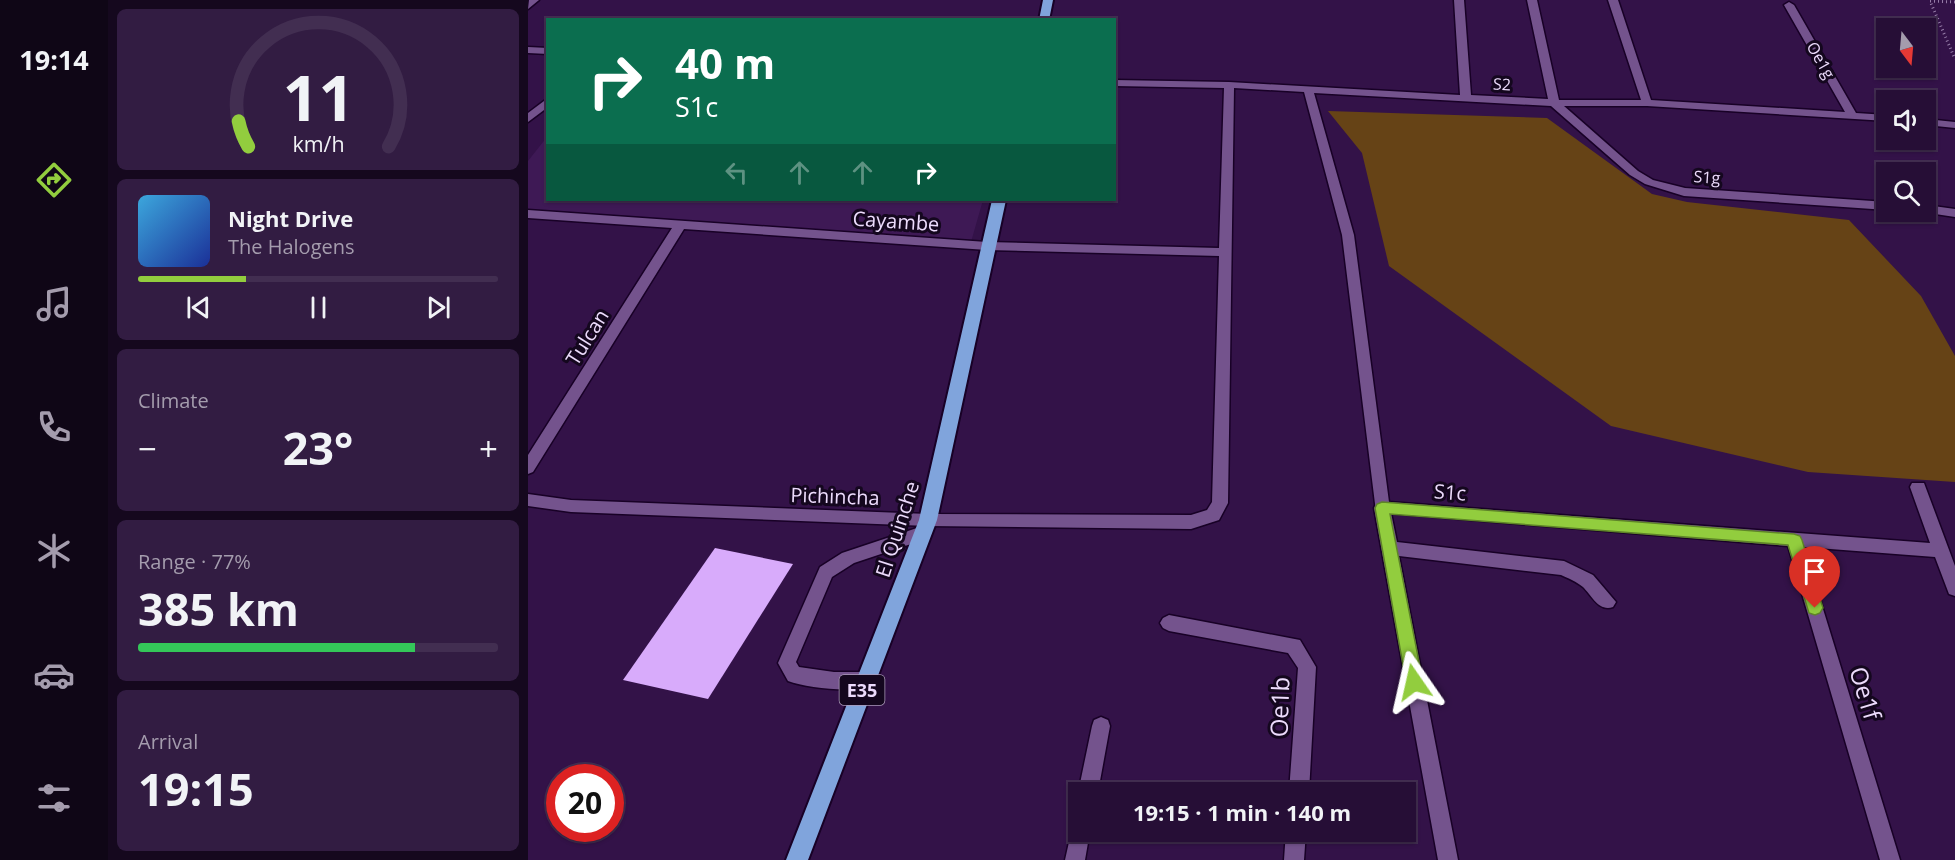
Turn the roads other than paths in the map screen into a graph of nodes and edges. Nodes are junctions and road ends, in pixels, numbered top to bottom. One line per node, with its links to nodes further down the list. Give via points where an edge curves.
1 (534, 0): 7 (street)
2 (1048, 0): 8 (highway)
3 (1459, 0): 14 (street)
4 (1532, 0): 16 (street)
5 (1613, 0): 17 (street)
6 (1790, 5): 18 (street, Oe1g)
7 (528, 6)
8 (1044, 18)
9 (528, 50): 10 (street)
10 (546, 51)
11 (1116, 83): 12 (street, S2)
12 (1229, 85): 13 (street, S2); 30 (street)
13 (1308, 89): 14 (street, S2); 34 (street, via 1348,235)
14 (1466, 98): 16 (street, S2)
15 (546, 103): 20 (street)
16 (1554, 103): 17 (street, S2); 24 (street, S1g, via 1649,182 1684,192)
17 (1647, 103): 18 (street, S2)
18 (1852, 114): 19 (street, S2)
19 (1876, 117)
20 (528, 119)
21 (1936, 123): 22 (street)
22 (1955, 125)
23 (999, 201): 29 (highway, El Quinche / E35)
24 (1876, 205)
25 (1936, 210): 26 (street)
26 (1955, 213)
27 (528, 214): 28 (street, Cayambe)
28 (679, 226): 29 (street, Cayambe); 31 (street, Tulcan)
29 (987, 246): 30 (street, Cayambe); 35 (highway, El Quinche / E35)
30 (1225, 252): 35 (street, Pichincha, via 1220,503 1213,515 1191,522)
31 (528, 468)
32 (1918, 487): 38 (street)
33 (528, 500): 35 (street, Pichincha, via 571,506)
34 (1382, 508): 36 (street, S1c); 37 (street)
35 (925, 527): 42 (highway, El Quinche / E35); 42 (street, via 848,558 826,572 788,663 794,675)
36 (1794, 540): 38 (street, S1c); 52 (street, Oe1f)
37 (1389, 548): 40 (street, via 1564,568 1587,580); 51 (street)
38 (1941, 551): 39 (street)
39 (1955, 589)
40 (1607, 602)
41 (1169, 623): 45 (street, Oe1b, via 1294,646 1307,667)
42 (866, 680): 48 (highway, El Quinche / E35)
43 (1101, 726): 44 (street)
44 (1090, 782)
45 (1300, 782)
46 (1078, 842): 49 (street)
47 (1295, 842): 50 (street)
48 (796, 860)
49 (1074, 860)
50 (1294, 860)
51 (1448, 860)
52 (1890, 860)

